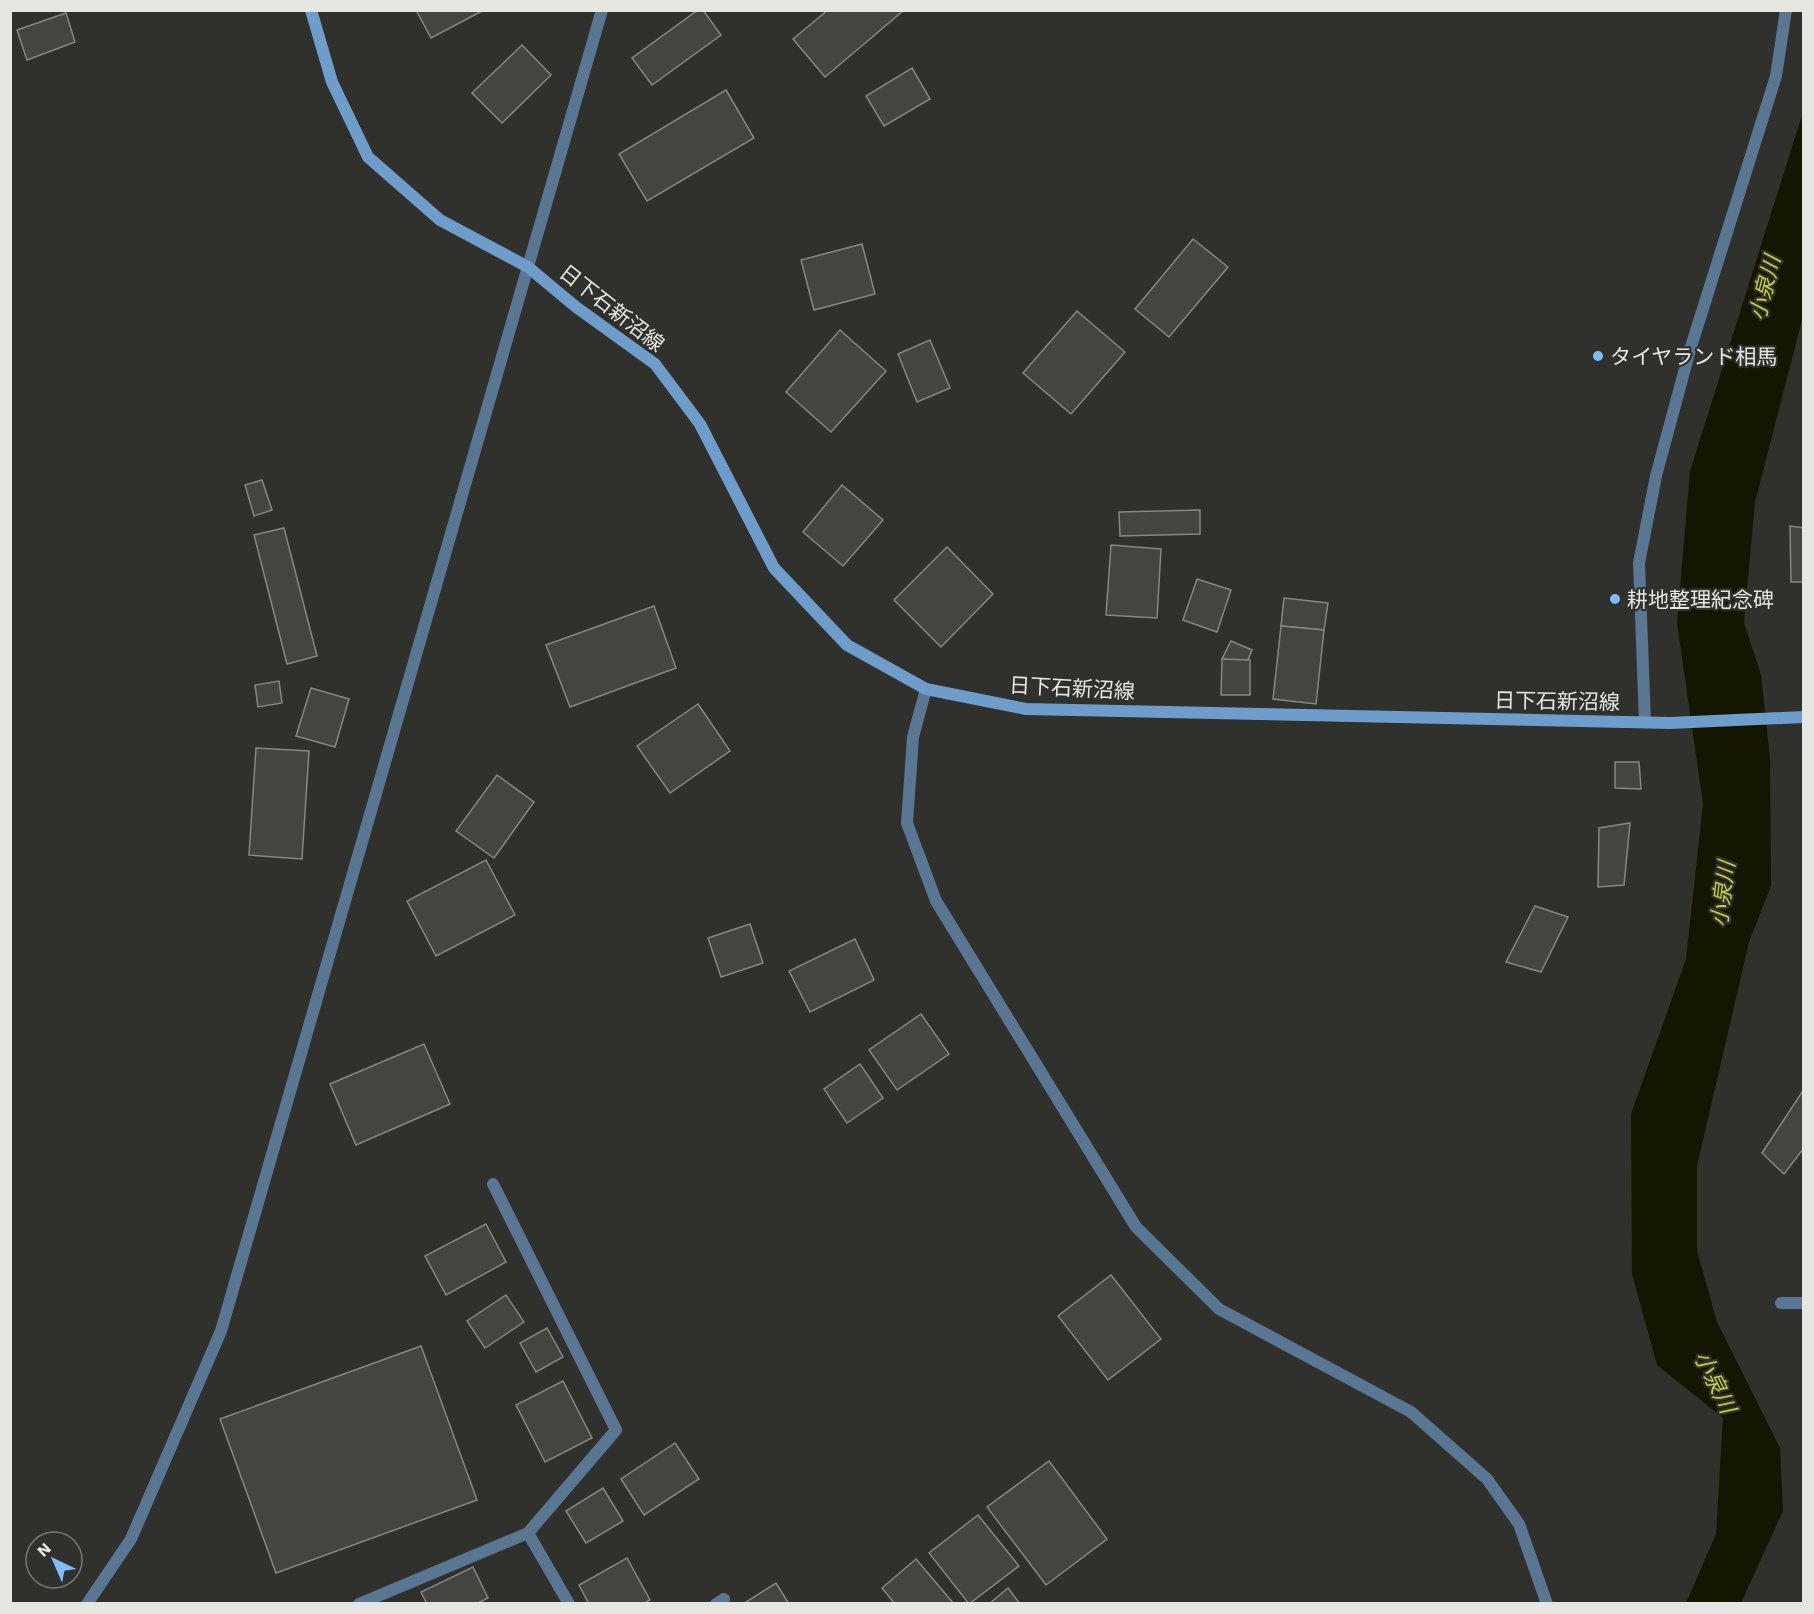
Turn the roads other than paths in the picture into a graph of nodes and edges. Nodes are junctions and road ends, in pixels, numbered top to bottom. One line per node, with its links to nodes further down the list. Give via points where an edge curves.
1 (312, 10): 4 (main road, 日下石新沼線, via 332,82 368,157 440,220)
2 (602, 10): 4 (street)
3 (1786, 10): 7 (street, via 1776,76 1690,350 1654,487 1639,564)
4 (528, 267): 5 (main road, 日下石新沼線, via 655,364 700,424 774,568 847,645); 12 (street, via 221,1331 132,1539)
5 (926, 688): 7 (main road, 日下石新沼線, via 1026,709); 15 (street, via 913,737 907,823 936,901 1136,1227 1218,1310 1411,1412 1487,1479 1519,1524)
6 (1802, 717): 7 (main road, 日下石新沼線)
7 (1645, 722)
8 (493, 1184): 11 (street, via 616,1430)
9 (1781, 1303): 10 (street)
10 (1803, 1304)
11 (528, 1533): 13 (street); 14 (street)
12 (87, 1604)
13 (359, 1604)
14 (569, 1604)
15 (1547, 1604)

